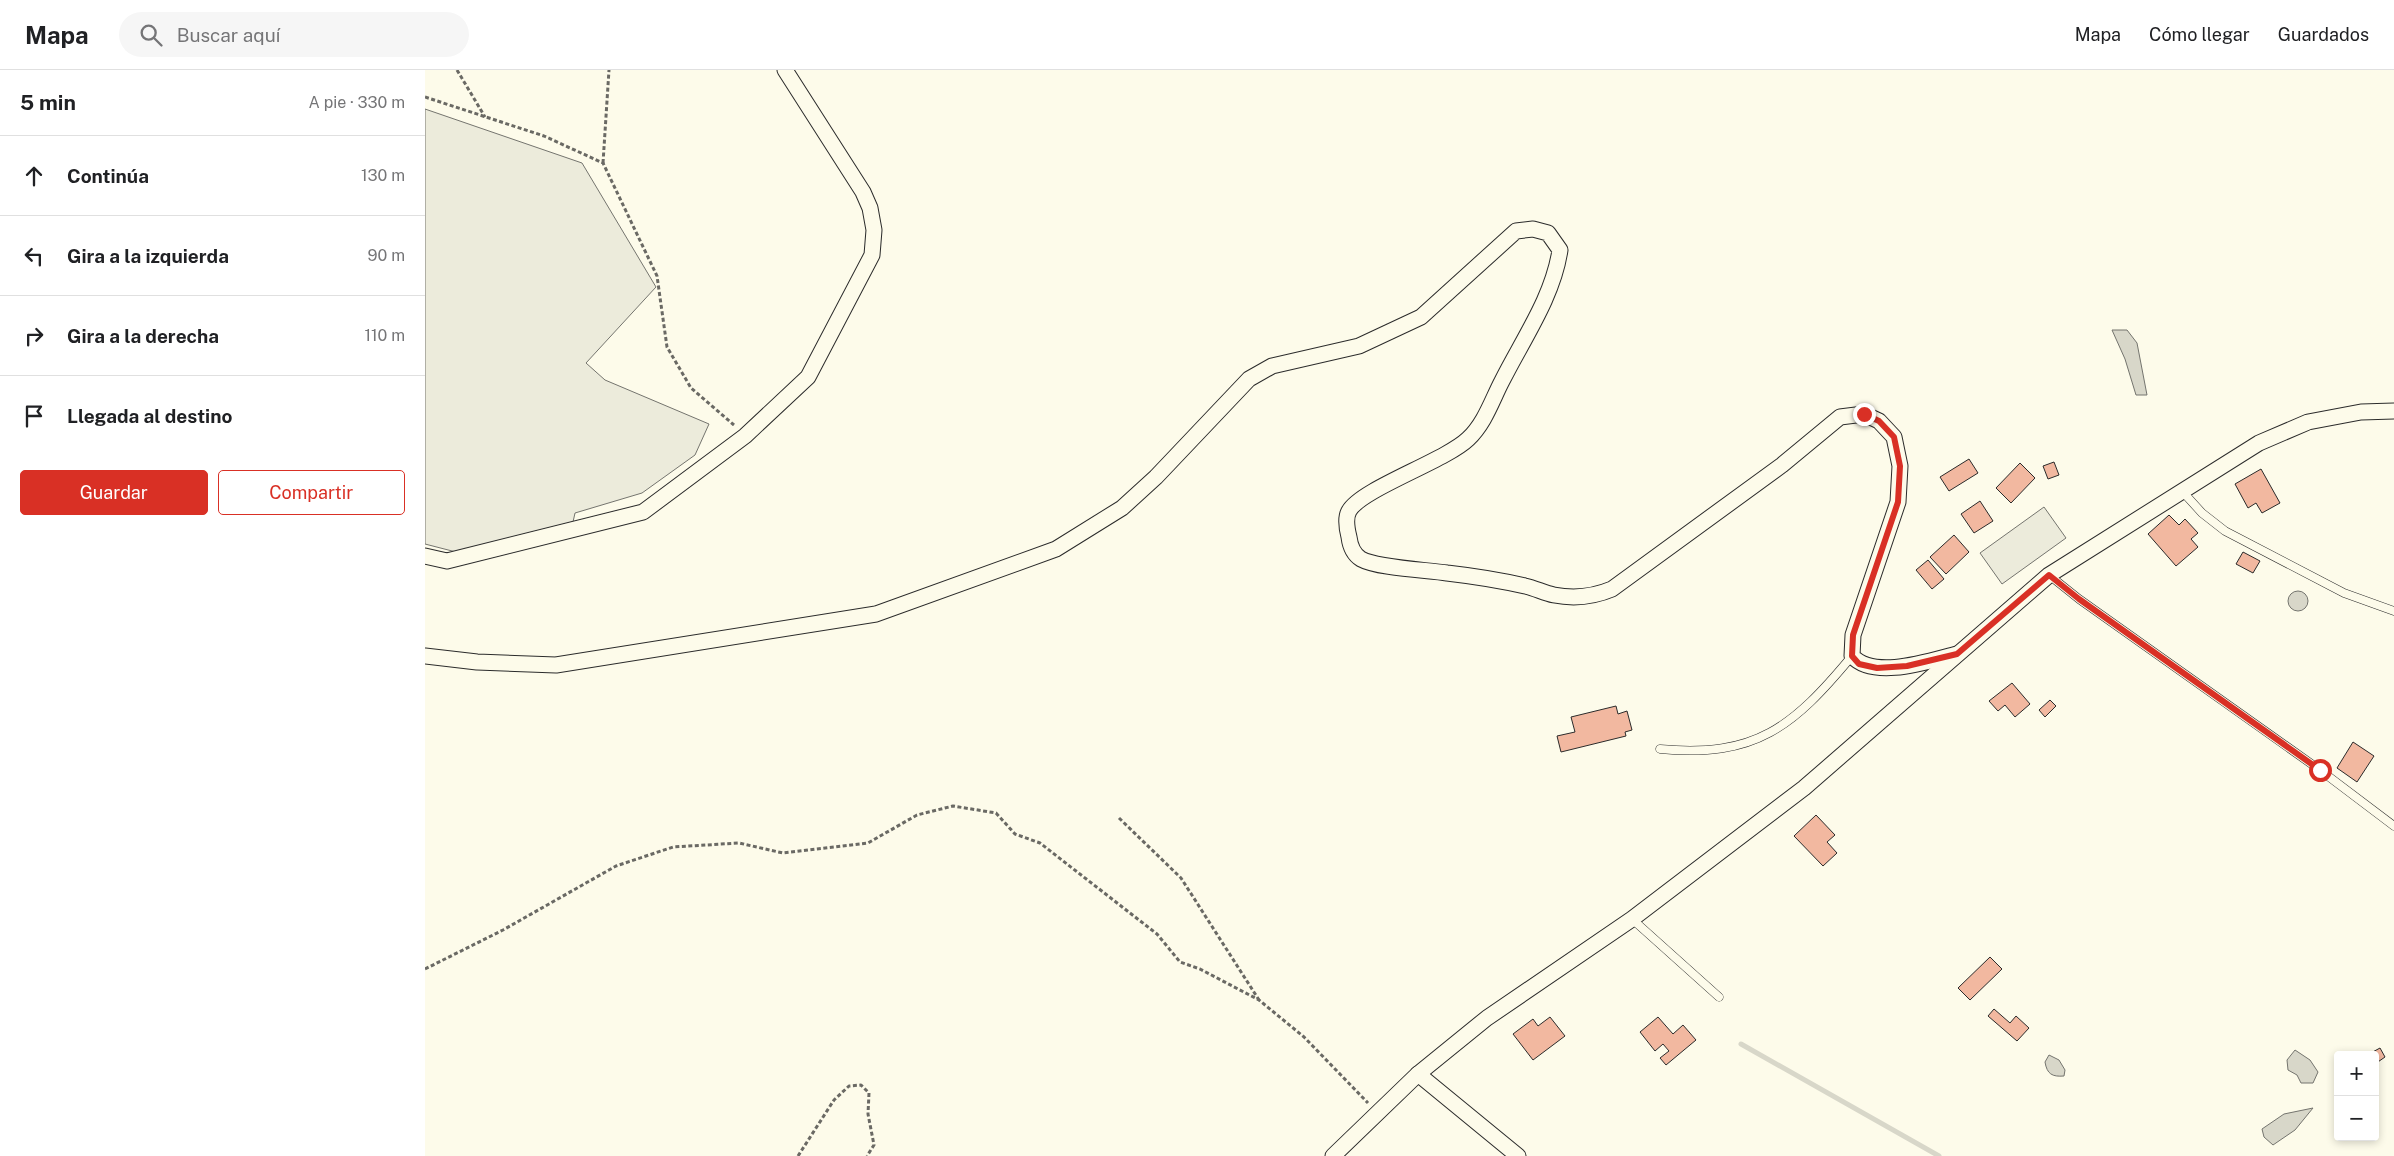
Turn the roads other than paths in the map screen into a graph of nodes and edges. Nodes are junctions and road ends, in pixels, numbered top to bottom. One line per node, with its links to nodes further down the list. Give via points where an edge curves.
1 (785, 70): 4 (street, via 863,192 874,230 872,255 808,377 745,436 643,512 447,561)
2 (2394, 411): 3 (street, via 2361,412 2308,422 2259,443)
3 (2182, 491): 5 (street); 6 (lane, via 2225,531 2344,593)
4 (425, 556)
5 (2049, 575): 7 (street); 11 (lane)
6 (2394, 611)
7 (1957, 654): 9 (street, via 1907,666 1877,668 1859,664); 12 (street, via 1804,788)
8 (425, 656): 9 (street, via 477,662 556,664 876,614 1056,549 1122,508 1259,372 1272,366 1359,346 1421,317 1516,231 1533,229 1548,233 1560,250 1557,269 1485,418 1468,440 1366,496 1349,510 1347,520 1351,547 1361,559 1377,564 1483,578 1527,586 1553,595 1594,596 1613,589 1782,465 1840,417 1864,414 1879,421 1894,437 1900,475 1898,502 1853,635)
9 (1852, 656): 10 (lane, via 1820,695 1784,725 1742,746 1692,752)
10 (1660, 749)
11 (2394, 826)
12 (1632, 919): 13 (lane); 14 (street, via 1487,1018)
13 (1719, 997)
14 (1418, 1074): 15 (street); 16 (street)
15 (1333, 1156)
16 (1518, 1156)

